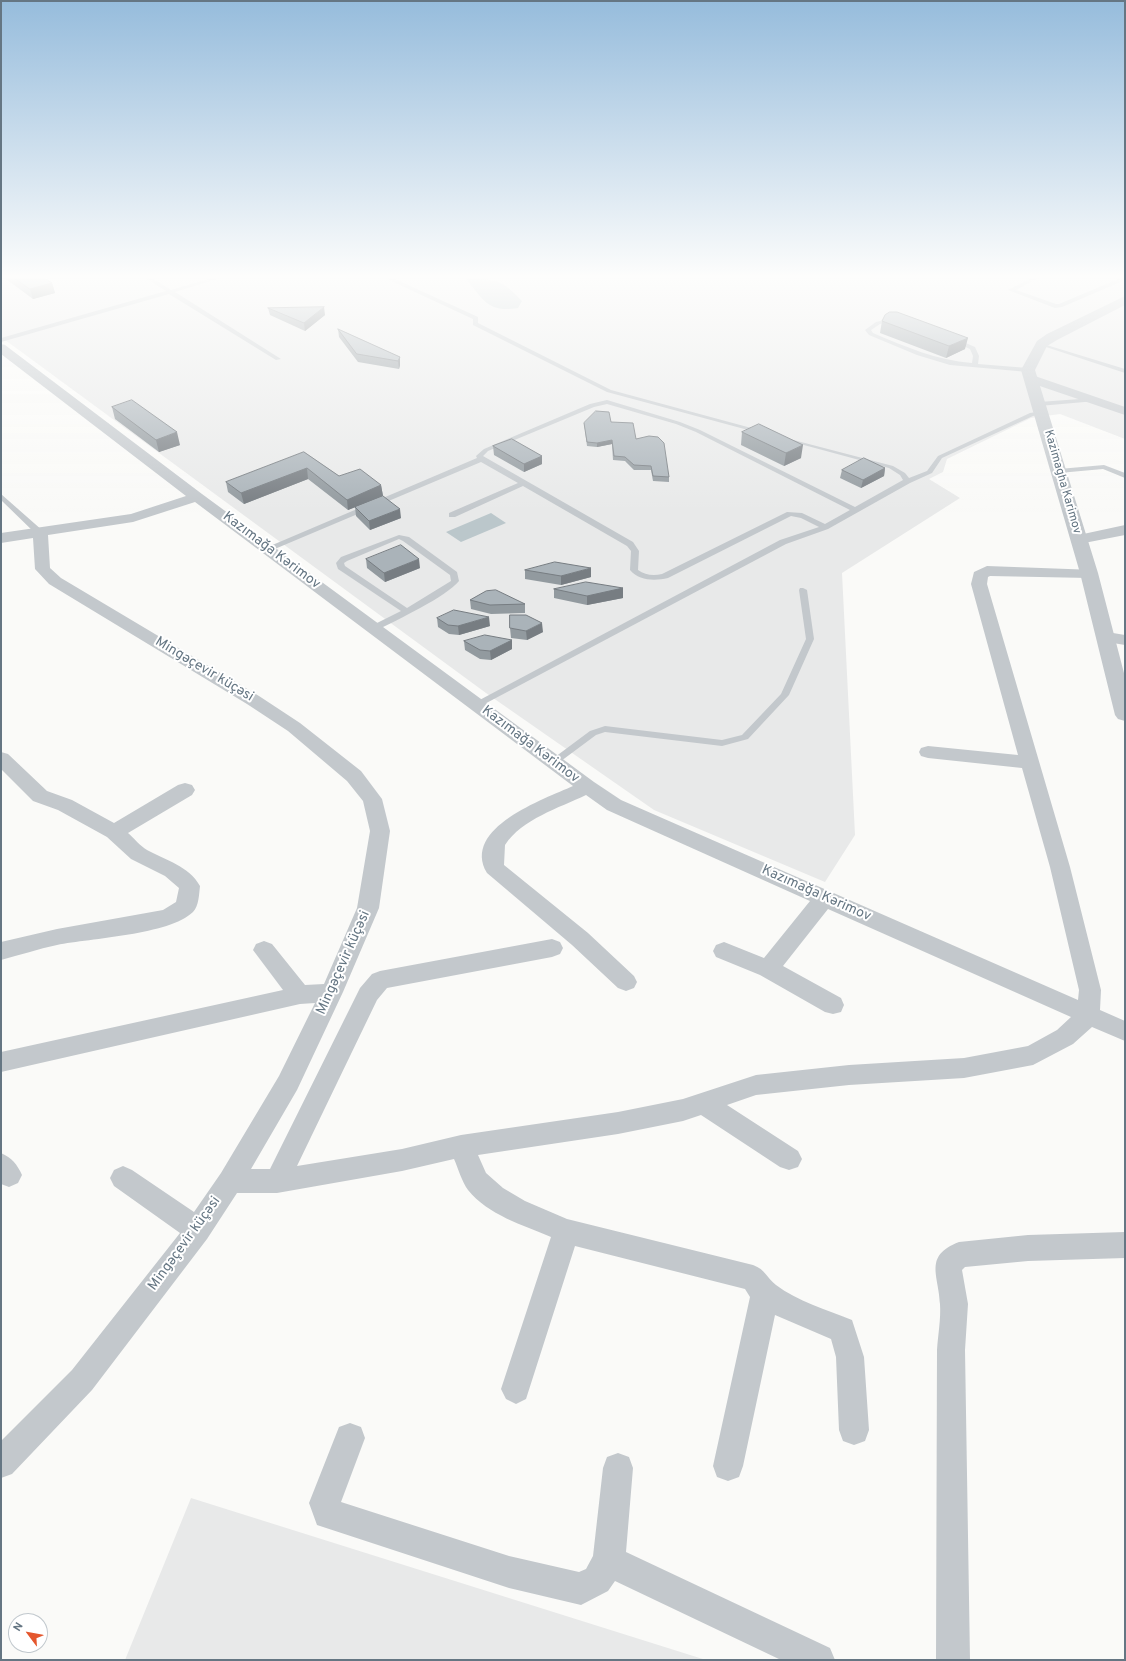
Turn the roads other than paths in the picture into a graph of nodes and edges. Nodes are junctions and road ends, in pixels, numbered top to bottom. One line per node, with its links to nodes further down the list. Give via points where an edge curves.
1 (12, 357): 21 (street, Kazımağa Kərimov)
2 (272, 357): 8 (lane)
3 (540, 357): 18 (lane, via 609,391 891,467 903,474)
4 (928, 357): 9 (lane, via 950,363)
5 (976, 357): 9 (lane)
6 (1037, 357): 11 (street)
7 (1080, 357): 10 (lane)
8 (278, 360)
9 (975, 365): 11 (lane)
10 (1125, 371)
11 (1030, 374): 12 (street); 13 (street, Kazimagha Karimov)
12 (1094, 400): 13 (lane); 14 (street)
13 (1041, 408): 16 (street, Kazimagha Karimov); 18 (lane, via 940,457 930,472)
14 (1125, 411)
15 (481, 459): 19 (lane); 22 (lane, via 479,456 486,450 592,405 607,402 698,431); 29 (lane)
16 (1059, 471): 17 (lane, via 1104,467); 28 (street, Kazimagha Karimov)
17 (1125, 476)
18 (907, 481): 22 (lane)
19 (523, 483): 23 (lane); 24 (lane, via 630,544 635,551 636,573 655,578 665,576 790,514)
20 (1, 496): 26 (lane)
21 (197, 497): 26 (street, via 133,518); 29 (street, Kazımağa Kərimov)
22 (856, 510): 24 (lane)
23 (452, 515)
24 (825, 527): 36 (lane, via 783,542)
25 (1125, 530): 28 (street)
26 (40, 533): 27 (street); 52 (street, Mingəçevir küçəsi, via 43,569 55,581 294,727 354,776 372,799 380,831 368,908)
27 (1, 538)
28 (1079, 539): 30 (street, Kazimagha Karimov)
29 (267, 549): 33 (street, Kazımağa Kərimov)
30 (1089, 573): 34 (street, Kazimagha Karimov); 41 (street, via 987,572 980,575 979,584)
31 (803, 590): 40 (lane, via 810,639 785,695 745,737 722,743 605,729 593,733)
32 (407, 612): 32 (lane, via 450,586 456,581 454,574 406,538 399,537 344,559 340,563 341,567); 33 (lane)
33 (374, 628): 36 (street, Kazımağa Kərimov)
34 (1106, 637): 35 (street); 37 (street, Kazimagha Karimov)
35 (1125, 640)
36 (477, 705): 40 (street, Kazımağa Kərimov)
37 (1125, 715)
38 (928, 752): 41 (street)
39 (1, 758): 44 (street, via 40,796 64,805)
40 (554, 762): 42 (street, Kazımağa Kərimov)
41 (1030, 762): 55 (street, via 1060,867 1090,990)
42 (587, 787): 45 (street, Kazımağa Kərimov, via 614,805 644,820); 51 (street, via 512,823 495,843 494,868 571,931)
43 (185, 790): 44 (street)
44 (114, 832): 48 (street, via 138,854 172,871 190,886 186,906 170,916 148,922 57,937)
45 (825, 897): 50 (street); 55 (street, Kazımağa Kərimov)
46 (552, 948): 63 (street, via 380,980 368,994)
47 (264, 950): 53 (street)
48 (1, 951)
49 (724, 951): 50 (street)
50 (768, 969): 54 (street)
51 (626, 982)
52 (332, 992): 53 (street); 62 (street, Mingəçevir küçəsi, via 288,1083)
53 (300, 995): 57 (street)
54 (833, 1006)
55 (1088, 1016): 56 (street, Kazımağa Kərimov); 58 (street, via 1065,1037 1033,1055 964,1068 849,1075 756,1085)
56 (1125, 1031)
57 (1, 1062)
58 (703, 1103): 59 (street, via 683,1110 618,1123); 60 (street)
59 (461, 1146): 63 (street, via 402,1160); 65 (street, via 477,1181 494,1197 516,1210)
60 (789, 1159)
61 (123, 1178): 64 (street)
62 (230, 1181): 63 (street); 64 (street, Mingəçevir küçəsi)
63 (277, 1181)
64 (198, 1230): 71 (street, Mingəçevir küçəsi, via 82,1380)
65 (566, 1231): 67 (street, via 753,1278); 68 (street)
66 (1125, 1245): 76 (street, via 1028,1248 959,1255 948,1266 954,1304 951,1350)
67 (765, 1294): 69 (street, via 792,1309 842,1330 850,1357); 72 (street)
68 (516, 1388)
69 (854, 1430)
70 (350, 1438): 74 (street, via 326,1503 328,1514 509,1572 581,1589 597,1580)
71 (1, 1463)
72 (728, 1466)
73 (618, 1468): 74 (street)
74 (608, 1562): 75 (street)
75 (818, 1660)
76 (953, 1660)

